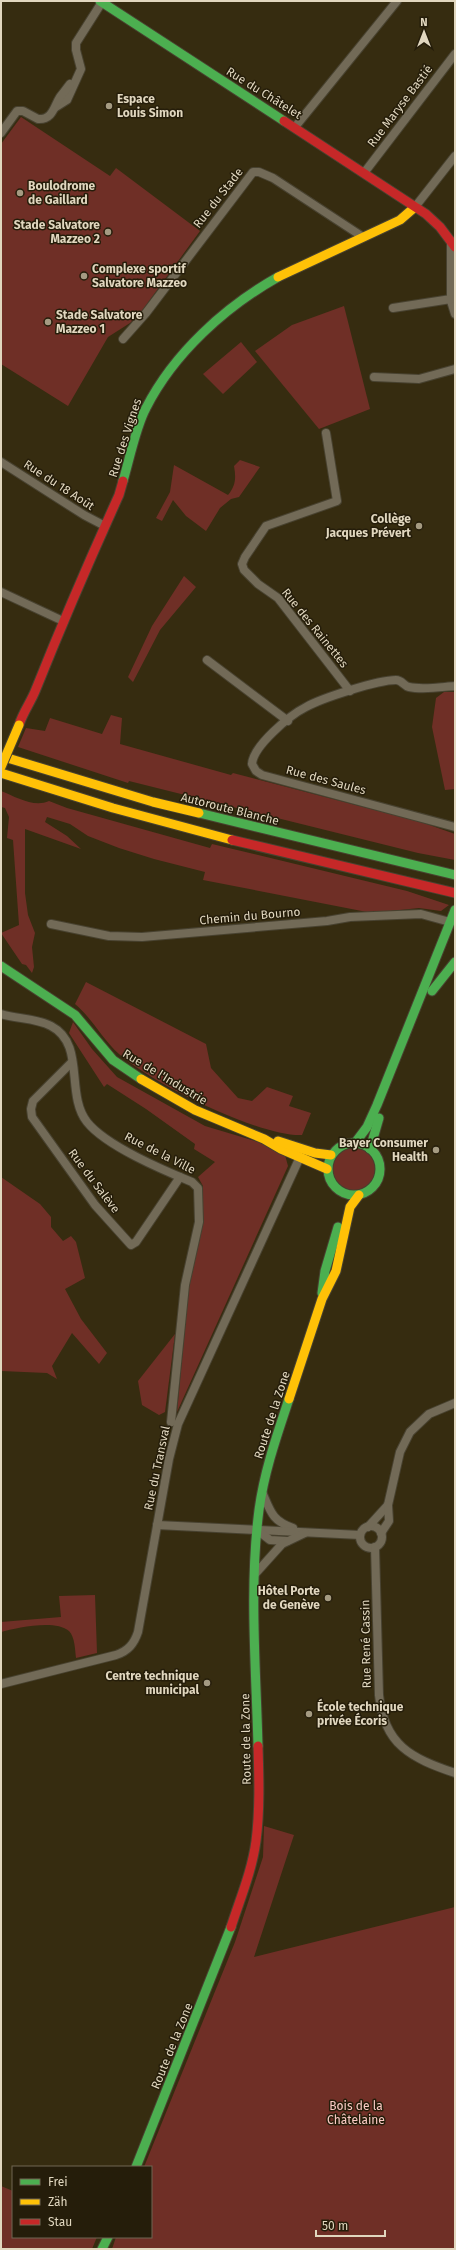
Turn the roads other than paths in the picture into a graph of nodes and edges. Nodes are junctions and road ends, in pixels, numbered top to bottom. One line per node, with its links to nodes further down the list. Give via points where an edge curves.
1 (397, 1): 4 (street)
2 (101, 2): 4 (main road, Rue du Châtelet); 5 (street, via 76,43 79,72 56,106 42,119 17,111)
3 (455, 54): 7 (street, Rue Maryse Bastié)
4 (295, 126): 7 (main road, Rue du Châtelet)
5 (1, 133)
6 (455, 156): 8 (street)
7 (364, 173): 8 (main road, Rue du Châtelet)
8 (415, 207): 9 (main road, Rue des Vignes, via 400,220); 10 (main road, Rue du Châtelet, via 433,220)
9 (363, 237): 14 (street, Rue du Stade, via 273,178 260,172 253,172); 19 (main road, Rue des Vignes, via 265,284 230,308 172,367 149,401 122,487)
10 (453, 244): 11 (street)
11 (451, 299): 12 (street); 13 (street)
12 (393, 308)
13 (455, 314)
14 (123, 340)
15 (455, 369): 16 (street, via 419,379)
16 (374, 377)
17 (326, 433): 24 (street, Rue des Rainettes, via 337,501 266,526 242,564 244,570 258,584 278,598)
18 (1, 462): 19 (street, Rue du 18 Août)
19 (105, 526): 21 (main road, Rue des Vignes)
20 (1, 592): 21 (street)
21 (63, 621): 27 (main road, Rue des Vignes, bridge, via 34,695 24,710)
22 (207, 660): 25 (street)
23 (455, 686): 24 (street, Rue des Saules, via 408,687 396,680)
24 (350, 691): 25 (street, Rue des Saules, via 308,706)
25 (288, 720): 29 (street, Rue des Saules, via 264,741 254,756 252,764 258,774)
26 (1, 756): 30 (main road, Autoroute Blanche, via 153,802)
27 (1, 767)
28 (1, 773): 31 (main road, via 172,824)
29 (455, 827)
30 (455, 876)
31 (454, 892)
32 (455, 910): 33 (main road)
33 (450, 922): 34 (street, Chemin du Bourno, via 421,914 350,917 142,937 109,936); 44 (main road, via 374,1111 365,1132)
34 (51, 924)
35 (455, 935): 39 (main road)
36 (455, 962): 39 (main road)
37 (1, 966): 40 (main road, Rue de l'Industrie)
38 (1, 974): 40 (main road, Rue de l'Industrie)
39 (432, 991): 45 (main road, via 383,1107)
40 (51, 999): 43 (main road, Rue de l'Industrie, via 75,1015 104,1051 129,1072 195,1110)
41 (1, 1014): 42 (street, Rue de la Ville, via 52,1026 66,1039)
42 (72, 1062): 49 (street, Rue de la Ville, via 77,1104 87,1122 127,1151); 49 (street, Rue du Salève, via 33,1101 32,1117 95,1206 131,1246)
43 (264, 1139): 46 (main road, Rue de l'Industrie); 47 (main road, Rue de l'Industrie)
44 (356, 1143): 45 (main road); 46 (main road, via 340,1147)
45 (370, 1149): 51 (main road, via 379,1160 380,1174 374,1187)
46 (331, 1155): 48 (main road)
47 (300, 1157): 48 (main road, Rue de l'Industrie); 57 (street, Rue du Transval, via 178,1424)
48 (328, 1169): 50 (main road, via 332,1183)
49 (180, 1177): 54 (street, Rue de la Ville, via 198,1188 199,1222 184,1286)
50 (343, 1193): 51 (main road); 52 (main road, Route de la Zone, via 325,1271)
51 (359, 1195): 52 (main road, Route de la Zone, via 350,1208 336,1271)
52 (322, 1299): 55 (main road, Route de la Zone, via 272,1451)
53 (455, 1403): 56 (street, Rue René Cassin, via 425,1417 408,1435 400,1452)
54 (171, 1422)
55 (262, 1493): 59 (main road, Route de la Zone); 60 (street, via 275,1519 282,1524)
56 (388, 1505): 58 (street, Rue René Cassin); 61 (street, Rue René Cassin, via 388,1521)
57 (156, 1525): 59 (street); 66 (street, Rue du Transval, via 138,1632 130,1647 116,1655)
58 (368, 1527): 61 (street, via 376,1528); 62 (street, Rue René Cassin)
59 (256, 1529): 60 (street); 63 (street, via 270,1540); 65 (main road, Route de la Zone)
60 (308, 1532): 62 (street); 63 (street)
61 (381, 1533): 64 (street, Rue René Cassin, via 381,1541)
62 (360, 1535): 64 (street, via 364,1546)
63 (287, 1541): 65 (street, via 274,1551)
64 (375, 1547): 67 (street, Rue René Cassin, via 379,1695 383,1717 390,1734 405,1750 420,1760)
65 (254, 1575): 68 (main road, Route de la Zone, via 259,1786 253,1854 229,1935)
66 (1, 1684)
67 (455, 1773)
68 (136, 2166)
69 (108, 2238): 70 (main road)
70 (102, 2249)

